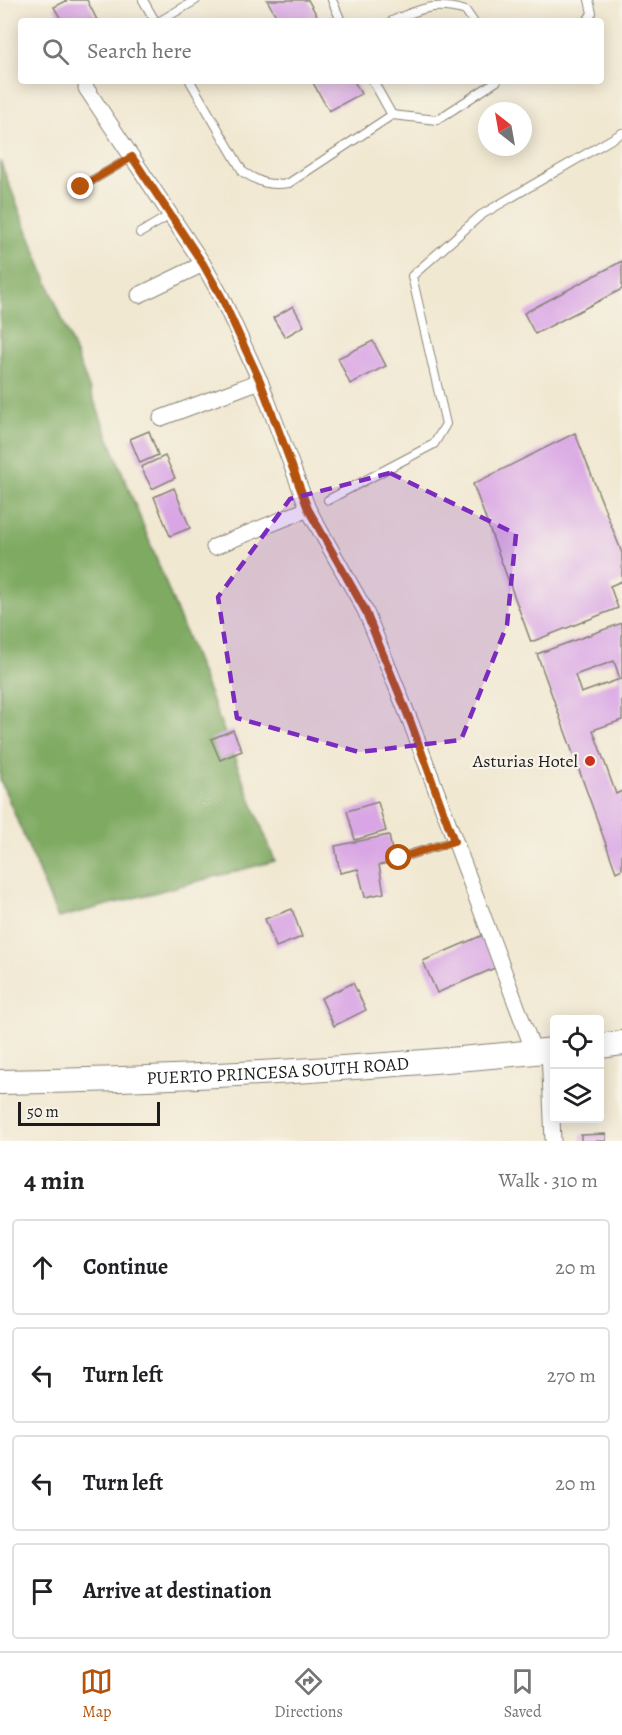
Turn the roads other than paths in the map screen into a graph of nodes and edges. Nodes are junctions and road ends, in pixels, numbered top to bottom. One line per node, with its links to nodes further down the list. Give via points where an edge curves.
1 (143, 0): 5 (lane)
2 (196, 0): 6 (lane)
3 (332, 0): 7 (lane)
4 (589, 0): 10 (lane, via 592,13)
5 (153, 18)
6 (165, 18)
7 (340, 18)
8 (399, 18): 9 (lane, via 439,6 466,11)
9 (471, 18)
10 (589, 18)
11 (192, 84): 15 (lane, via 243,172 271,185 289,183)
12 (374, 84): 15 (lane)
13 (492, 84): 15 (lane, via 437,120)
14 (86, 88): 17 (street)
15 (392, 116)
16 (622, 134): 25 (lane, via 481,215 412,276 446,424 434,444)
17 (132, 157): 18 (lane); 19 (street)
18 (81, 187)
19 (170, 215): 20 (lane); 21 (street)
20 (140, 233)
21 (203, 264): 22 (street); 23 (street)
22 (139, 295)
23 (260, 381): 24 (street); 26 (street)
24 (161, 418)
25 (328, 500)
26 (308, 509): 27 (street); 28 (street, via 365,610)
27 (214, 547)
28 (454, 841): 29 (lane); 32 (street)
29 (399, 858)
30 (622, 1043): 31 (main road)
31 (604, 1045)
32 (546, 1051): 33 (main road, PUERTO PRINCESA SOUTH ROAD, via 261,1075); 34 (street)
33 (0, 1082)
34 (553, 1141)

